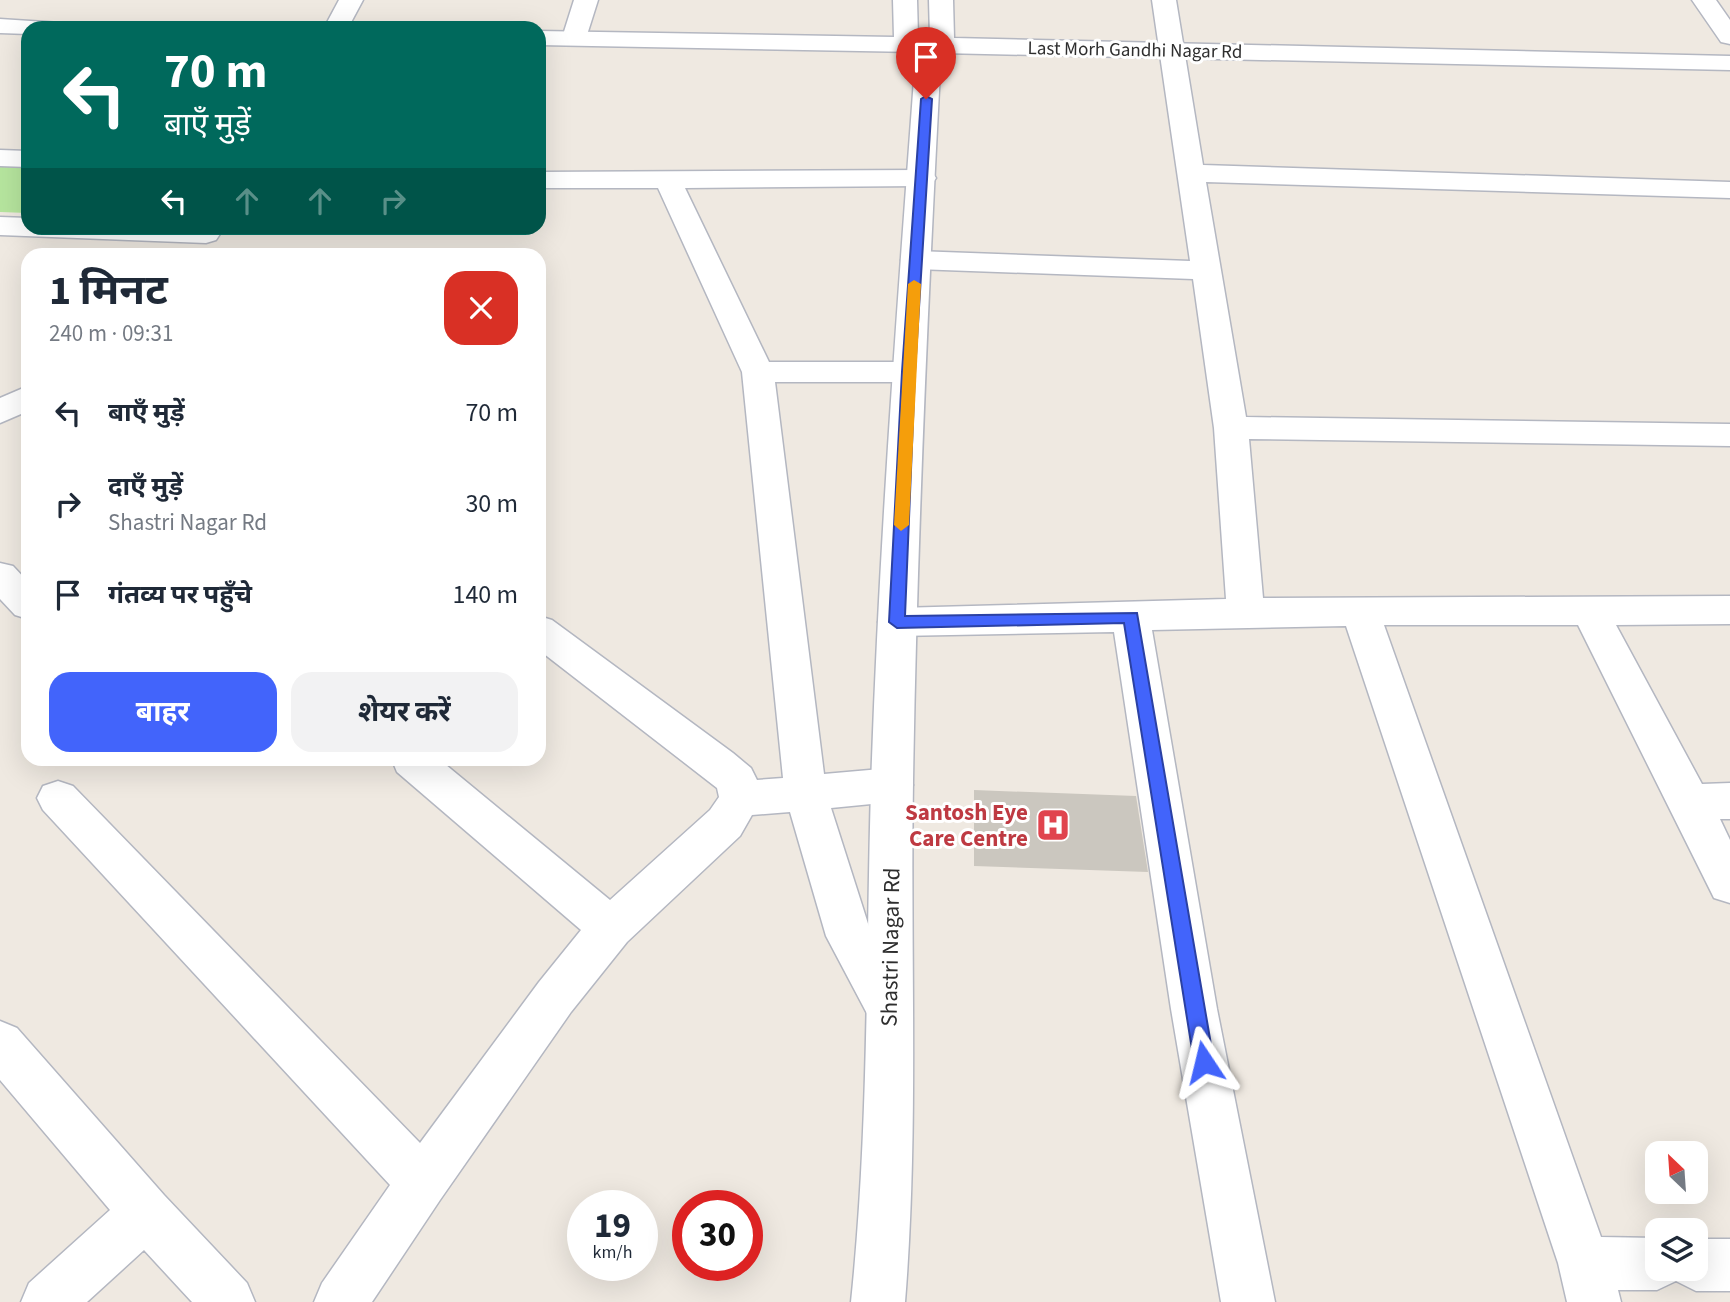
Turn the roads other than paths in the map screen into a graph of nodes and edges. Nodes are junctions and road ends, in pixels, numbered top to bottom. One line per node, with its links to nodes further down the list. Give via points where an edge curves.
1 (351, 0): 7 (street)
2 (586, 0): 12 (street)
3 (905, 0): 13 (street)
4 (941, 0): 13 (street)
5 (1164, 0): 14 (street)
6 (1704, 0): 10 (street)
7 (340, 21)
8 (0, 26): 9 (street)
9 (21, 27)
10 (1730, 37)
11 (546, 38): 12 (street, Last Morh Gandhi Nagar Rd)
12 (574, 38): 13 (street, Last Morh Gandhi Nagar Rd)
13 (926, 46): 14 (street, Last Morh Gandhi Nagar Rd); 19 (street, Shastri Nagar Rd)
14 (1171, 48): 15 (street, Last Morh Gandhi Nagar Rd); 18 (street)
15 (1730, 63)
16 (0, 158): 17 (street)
17 (21, 159)
18 (1190, 173): 22 (street); 28 (street)
19 (922, 178): 21 (street); 27 (street, Shastri Nagar Rd)
20 (546, 180): 21 (street)
21 (668, 180): 29 (street)
22 (1730, 190)
23 (0, 226): 24 (street)
24 (21, 227)
25 (141, 235): 26 (street)
26 (204, 239)
27 (916, 260): 28 (street); 30 (street, Shastri Nagar Rd)
28 (1206, 271): 33 (street)
29 (758, 372): 30 (street); 46 (street)
30 (908, 372): 42 (street, Shastri Nagar Rd)
31 (21, 401): 32 (street)
32 (0, 412)
33 (1231, 428): 34 (street); 39 (street)
34 (1730, 435)
35 (0, 576): 36 (street)
36 (21, 598)
37 (1730, 610): 38 (street)
38 (1590, 611): 40 (street); 49 (street)
39 (1246, 612): 40 (street); 41 (street)
40 (1361, 614): 59 (street)
41 (1131, 617): 42 (street); 64 (street, via 1194,1009)
42 (897, 622): 45 (street, Shastri Nagar Rd)
43 (546, 635): 48 (street, via 727,772 736,780)
44 (419, 766): 51 (street)
45 (892, 785): 46 (street); 52 (street, Shastri Nagar Rd)
46 (806, 794): 48 (street); 52 (street, via 849,936)
47 (58, 798): 54 (street)
48 (740, 799): 51 (street, via 725,823)
49 (1710, 801): 50 (street)
50 (1730, 884)
51 (611, 928): 54 (street, via 555,997)
52 (889, 1008): 63 (street, Shastri Nagar Rd, via 887,1205)
53 (0, 1044): 55 (street)
54 (422, 1182): 62 (street)
55 (146, 1213): 60 (street); 61 (street)
56 (1708, 1265): 57 (street)
57 (1730, 1265)
58 (1645, 1267): 59 (street)
59 (1589, 1282)
60 (48, 1302)
61 (228, 1302)
62 (341, 1302)
63 (878, 1302)
64 (1248, 1302)

